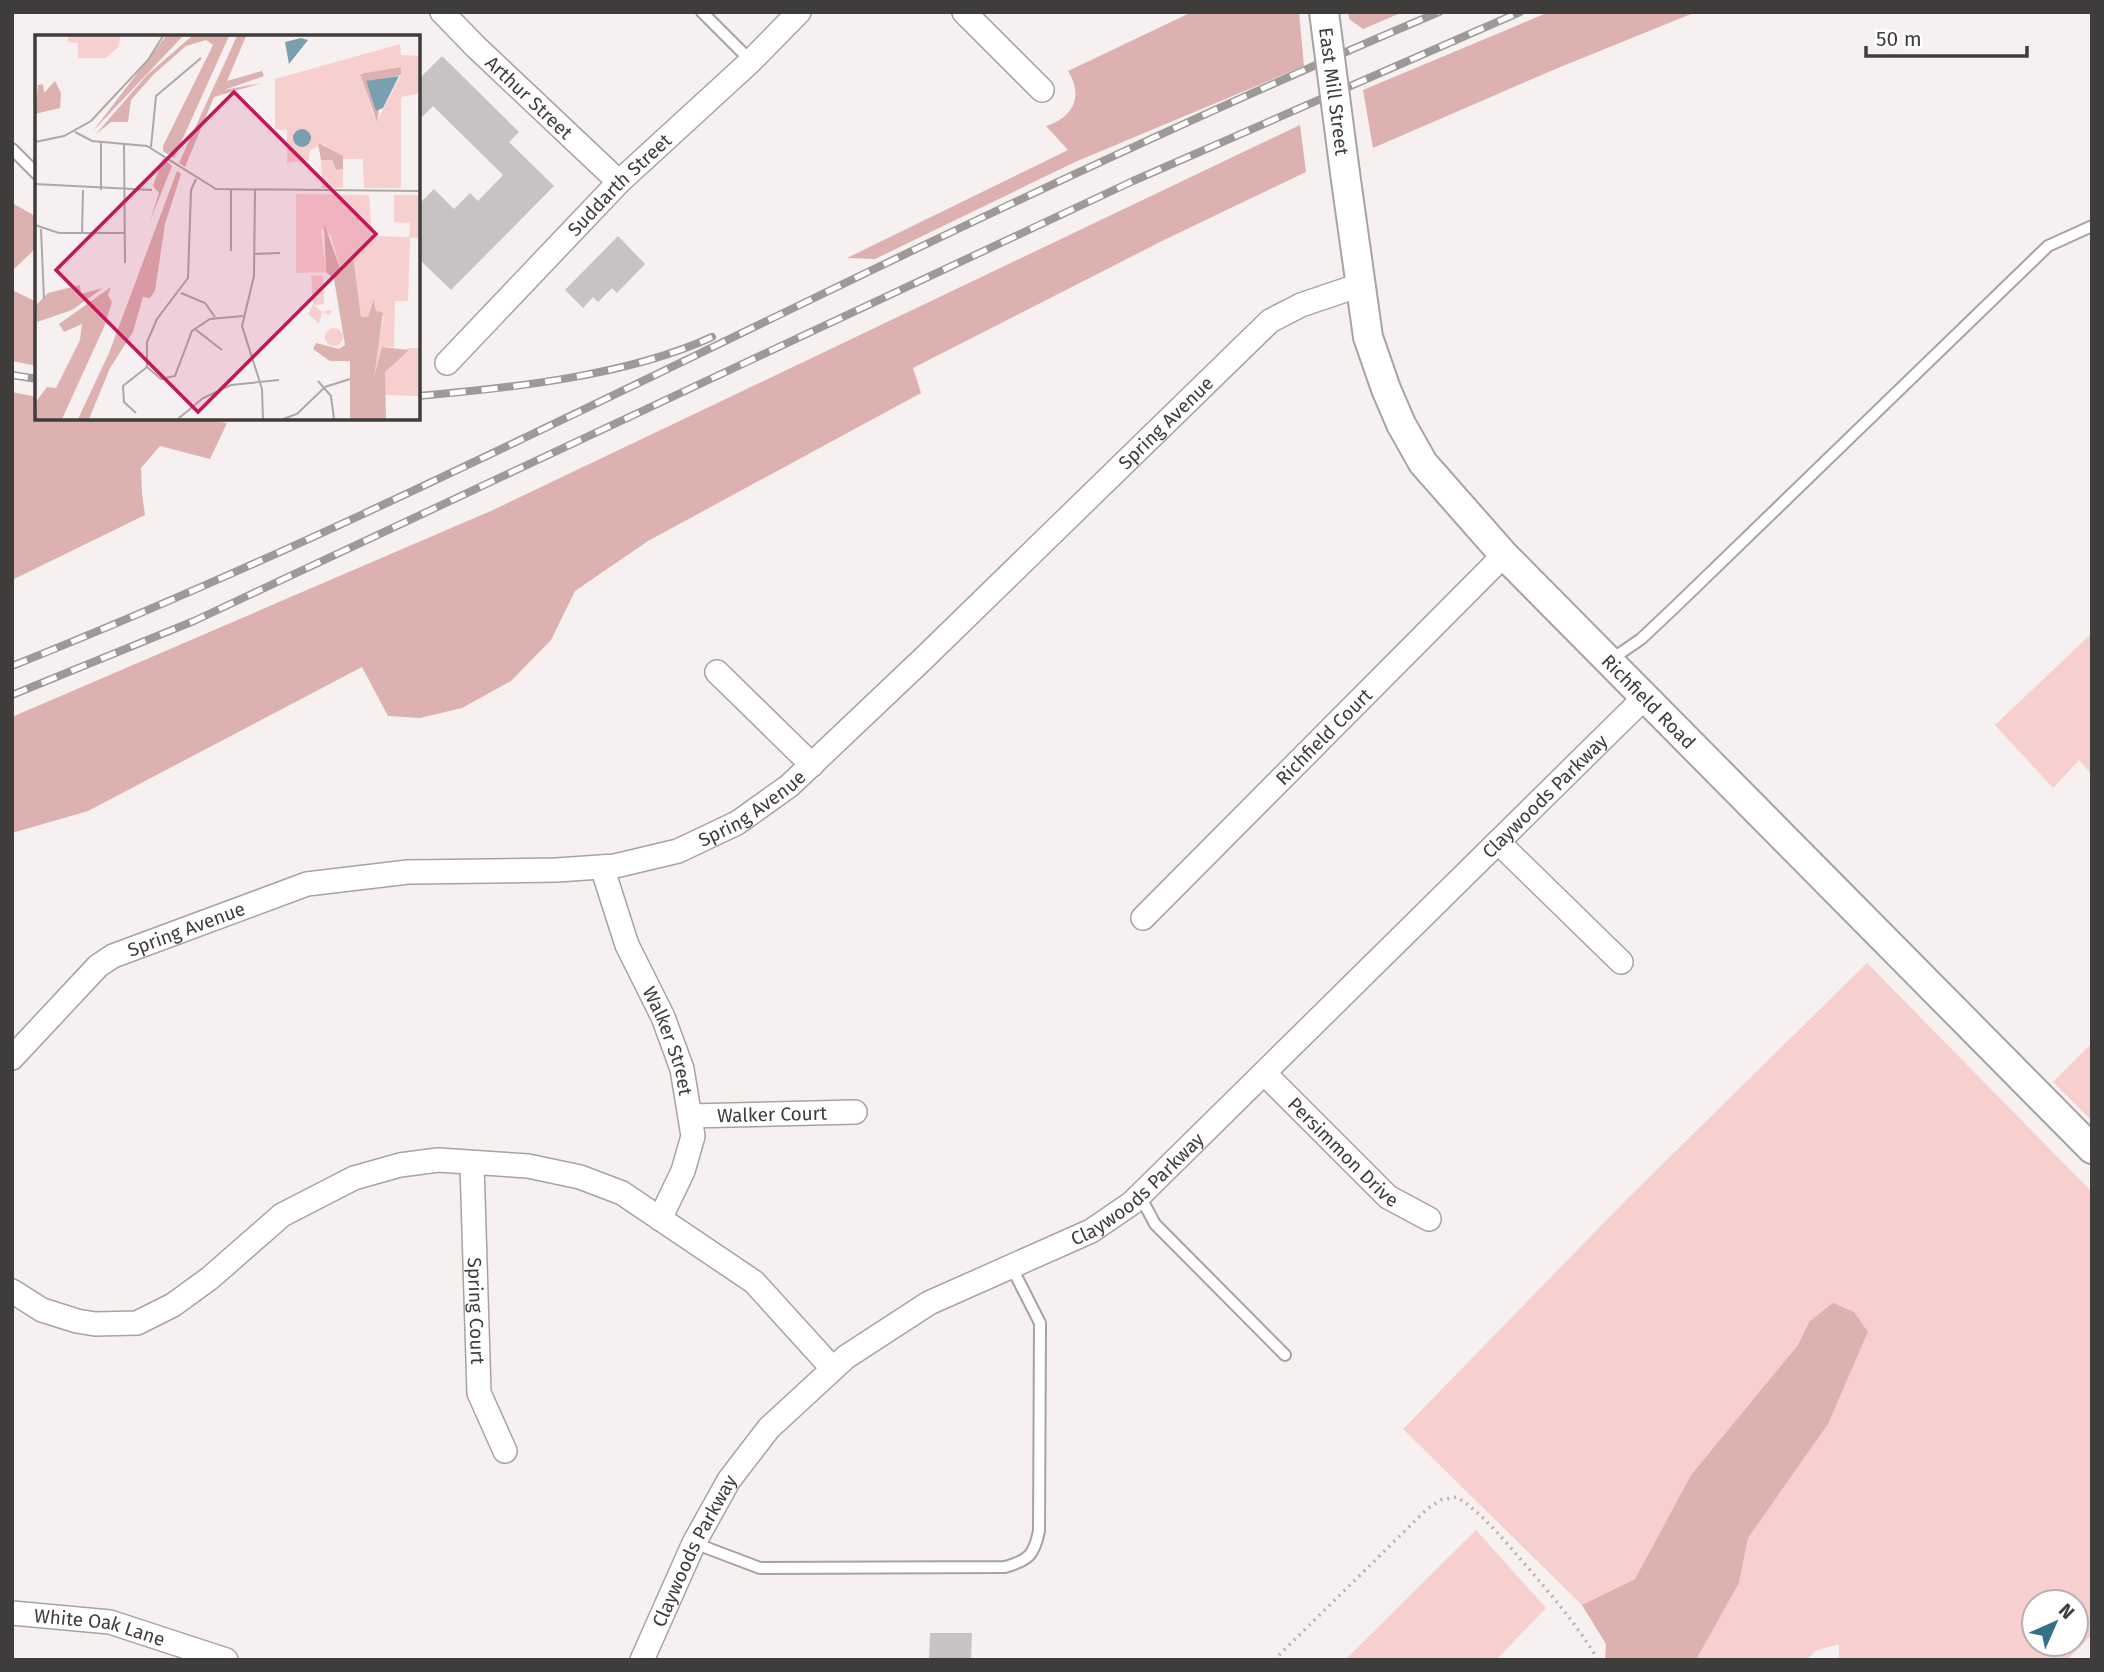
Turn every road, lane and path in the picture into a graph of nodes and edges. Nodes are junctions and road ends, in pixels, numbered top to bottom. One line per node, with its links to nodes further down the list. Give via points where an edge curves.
1 (442, 12): 11 (street, Arthur Street)
2 (702, 12): 6 (lane)
3 (799, 12): 6 (street, Suddarth Street)
4 (964, 12): 7 (street)
5 (1324, 12): 10 (street, East Mill Street, bridge)
6 (751, 61): 11 (street, Suddarth Street)
7 (1042, 90)
8 (12, 149): 9 (lane)
9 (35, 172)
10 (1345, 173): 13 (street, Richfield Road)
11 (619, 182): 14 (street, Suddarth Street)
12 (2092, 226): 16 (lane, via 2048,246 1641,639)
13 (1360, 285): 15 (street, Richfield Road, via 1368,337 1401,424 1423,463); 19 (street, Spring Avenue, via 1270,321)
14 (447, 363)
15 (1504, 555): 16 (street, Richfield Road); 22 (street, Richfield Court)
16 (1609, 660): 18 (street, Richfield Road)
17 (717, 673): 19 (street)
18 (1645, 696): 20 (street, Claywoods Parkway); 28 (street, Richfield Road)
19 (811, 765): 21 (street, Spring Avenue, via 737,823 678,851)
20 (1498, 842): 23 (street); 25 (street, Claywoods Parkway)
21 (602, 867): 24 (street, Spring Avenue, via 408,872 307,884 113,956); 27 (street, Walker Street, via 626,945 663,1017 682,1069)
22 (1143, 918)
23 (1621, 962)
24 (12, 1058)
25 (1264, 1073): 30 (street, Claywoods Parkway); 32 (street, Persimmon Drive, via 1388,1197)
26 (855, 1112): 27 (street, Walker Court)
27 (690, 1116): 31 (street, Walker Street, via 690,1148)
28 (2092, 1149)
29 (472, 1164): 31 (street, via 528,1166 580,1177 622,1193); 34 (street, via 438,1160 354,1178 282,1215 200,1285 137,1323 78,1321 42,1310); 37 (street, Spring Court, via 479,1393)
30 (1140, 1196): 33 (street, Claywoods Parkway, via 1091,1231); 35 (lane, via 1155,1224)
31 (660, 1219): 36 (street, via 754,1282)
32 (1429, 1219)
33 (1011, 1266): 36 (street, Claywoods Parkway, via 929,1303); 38 (lane, via 1040,1323 1039,1531 1035,1549 1020,1563 1005,1567 760,1568)
34 (12, 1291)
35 (1285, 1355)
36 (833, 1368): 38 (street, Claywoods Parkway, via 769,1428 729,1480)
37 (505, 1451)
38 (695, 1543): 41 (street, Claywoods Parkway)
39 (12, 1613): 40 (street, White Oak Lane, via 110,1622)
40 (226, 1660)
41 (642, 1660)
42 (1273, 1660): 43 (path, via 1427,1510 1441,1500 1457,1497 1475,1509 1543,1586 1588,1644)
43 (1593, 1660)

